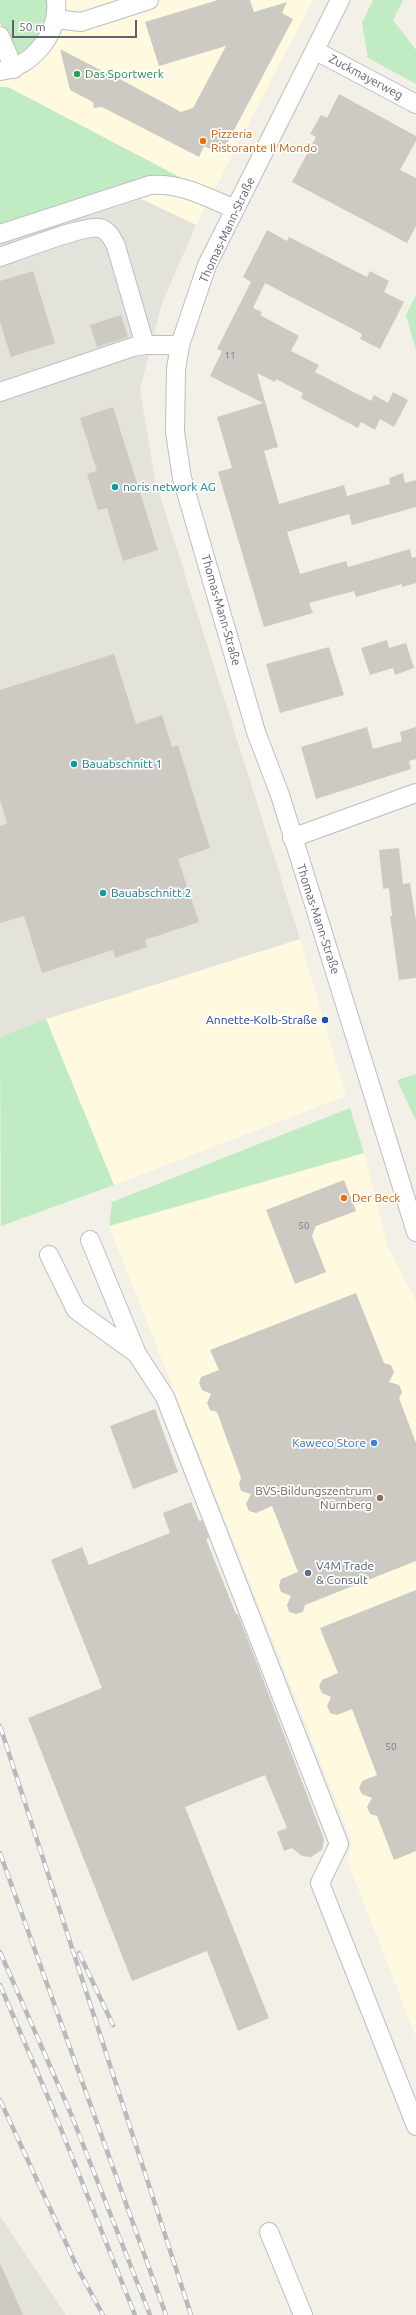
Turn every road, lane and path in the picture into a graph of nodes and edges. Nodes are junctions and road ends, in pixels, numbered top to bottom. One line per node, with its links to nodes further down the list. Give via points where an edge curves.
1 (56, 0): 4 (street)
2 (149, 0): 4 (street, via 81,22)
3 (337, 1): 6 (street, Thomas-Mann-Straße)
4 (56, 19): 7 (street, via 44,43 33,56)
5 (0, 36): 7 (street)
6 (316, 51): 8 (street, Zuckmayerweg); 9 (street, Thomas-Mann-Straße)
7 (7, 70)
8 (416, 104)
9 (235, 209): 10 (street, via 178,187 150,185); 13 (street, Thomas-Mann-Straße, via 207,265)
10 (0, 234)
11 (0, 257): 12 (street, via 84,229 98,228 109,233 116,246)
12 (145, 344): 13 (street); 14 (street)
13 (180, 345): 16 (street, Thomas-Mann-Straße, via 176,369 175,432 182,478 256,732 280,795)
14 (0, 392)
15 (416, 793): 16 (street)
16 (292, 838): 17 (street, Thomas-Mann-Straße)
17 (416, 1232)
18 (90, 1240): 20 (street)
19 (49, 1255): 20 (street, via 76,1310)
20 (137, 1354): 21 (street, via 165,1397 339,1844 320,1883)
21 (416, 2126)
22 (270, 2232): 23 (street)
23 (303, 2315)

